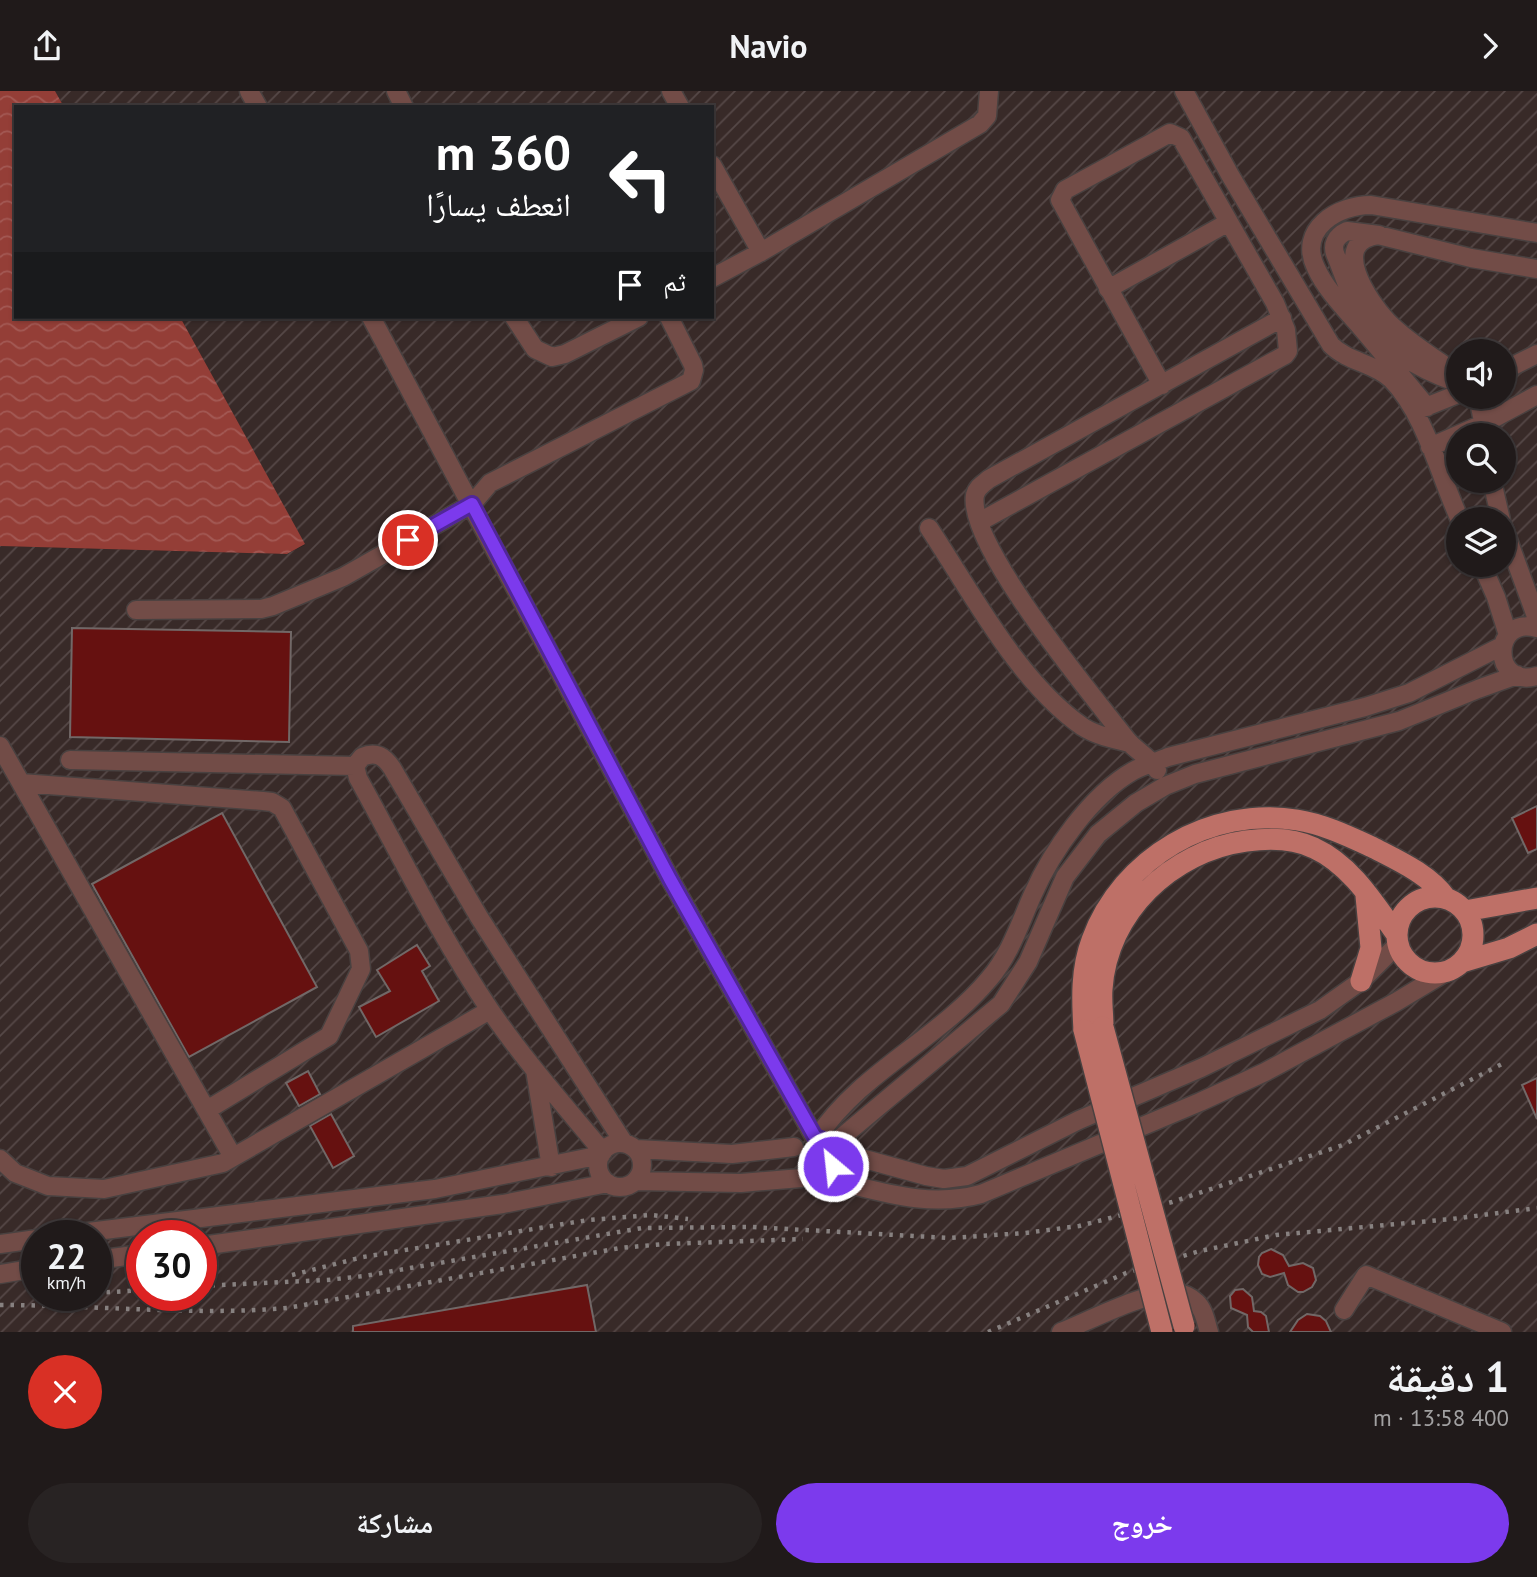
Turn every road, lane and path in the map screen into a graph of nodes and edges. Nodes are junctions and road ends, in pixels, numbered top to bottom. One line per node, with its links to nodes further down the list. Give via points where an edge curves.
1 (989, 91): 9 (street, via 988,116 980,124)
2 (1184, 91): 25 (street, via 1331,345 1340,354 1384,373)
3 (714, 169): 9 (street)
4 (1337, 211): 6 (street); 7 (street, via 1371,205); 25 (street, via 1315,233 1315,268)
5 (1228, 222): 12 (street); 12 (street, via 1174,133 1065,190 1061,204); 17 (street)
6 (1346, 231): 8 (street); 21 (street, via 1337,238 1334,252 1361,314 1374,332 1407,359)
7 (1537, 233)
8 (1385, 236): 10 (street); 20 (street, via 1372,236 1356,247 1353,264 1362,284 1389,323)
9 (761, 252): 11 (street)
10 (1537, 269)
11 (714, 277)
12 (1108, 289): 22 (street)
13 (373, 319): 29 (street)
14 (515, 319): 15 (street, via 535,349 552,357)
15 (635, 319)
16 (669, 319): 29 (street, via 694,370 691,381 490,483)
17 (1282, 319): 22 (street); 31 (street, via 1288,338 1285,355)
18 (1537, 354): 19 (street)
19 (1516, 365)
20 (1446, 366)
21 (1446, 378)
22 (1162, 385): 31 (street, via 981,485 975,494)
23 (1537, 395): 26 (street)
24 (1446, 399): 25 (street)
25 (1421, 409): 28 (street)
26 (1494, 423)
27 (1446, 442): 28 (street)
28 (1430, 447): 30 (street)
29 (472, 504): 35 (street, via 343,577 273,606); 61 (street)
30 (1455, 507)
31 (979, 522): 40 (street, via 990,549 1063,660)
32 (929, 528): 40 (street, via 1041,691 1084,727)
33 (1516, 572): 36 (street)
34 (1487, 577): 38 (street)
35 (135, 610)
36 (1537, 619)
37 (1537, 628): 38 (street, via 1523,627)
38 (1505, 640): 39 (street, via 1504,663); 43 (street, via 1409,693)
39 (1530, 679): 47 (street, via 1478,689 1399,721 1223,766)
40 (1129, 743): 43 (street); 45 (street)
41 (0, 746): 46 (street)
42 (70, 760): 44 (street)
43 (1153, 763): 45 (street); 47 (street)
44 (355, 766): 57 (street); 62 (street, via 368,754 386,759 479,917)
45 (1121, 779): 48 (street); 61 (street, via 1049,860 1007,952 989,979 945,1023 854,1095 831,1118)
46 (21, 783): 60 (street); 60 (street, via 263,801 282,808 359,951 361,969 329,1036)
47 (1165, 786): 48 (street)
48 (1136, 803): 61 (street, via 1098,834 1065,877 1028,963 1001,1004 973,1030)
49 (1365, 890): 54 (main road); 56 (main road, via 1371,948); 58 (main road, via 1328,855 1286,840 1230,843 1178,864 1132,908 1117,933)
50 (1446, 898): 52 (main road); 54 (main road, via 1430,897 1409,907 1400,920); 58 (main road, via 1418,873 1326,827 1262,818 1230,821 1195,832 1143,863 1106,908 1084,972 1082,1002)
51 (1537, 898): 52 (main road)
52 (1465, 911): 55 (main road, via 1473,937 1470,951)
53 (1537, 934): 55 (main road)
54 (1398, 940): 55 (main road, via 1407,960 1423,970 1441,972); 56 (street)
55 (1456, 965): 68 (street, via 1265,1072 981,1194 946,1202 919,1200)
56 (1361, 981): 61 (street, via 1320,1010 1277,1032 1079,1119 967,1176 926,1176)
57 (490, 1010): 59 (street); 64 (street)
58 (1093, 1028): 78 (main road, bridge); 80 (main road, bridge)
59 (535, 1070): 63 (street); 66 (street)
60 (207, 1110): 64 (street)
61 (815, 1144): 62 (street, via 732,1154); 67 (street, via 790,1155 791,1166); 68 (street, via 833,1166)
62 (630, 1146): 63 (street, via 610,1146); 69 (street, via 640,1155 642,1168)
63 (602, 1154): 66 (street); 70 (street, via 599,1168)
64 (233, 1157): 65 (street, via 104,1189 48,1186 15,1173)
65 (0, 1159)
66 (551, 1167): 71 (street, via 435,1189)
67 (801, 1178): 68 (street); 69 (street, via 741,1183)
68 (823, 1178)
69 (636, 1181): 70 (street, via 624,1187)
70 (608, 1183): 74 (street, via 503,1204)
71 (112, 1229)
72 (21, 1241): 73 (street)
73 (0, 1244)
74 (217, 1244)
75 (21, 1270): 76 (street)
76 (0, 1273)
77 (1344, 1310): 82 (street, via 1366,1275)
78 (1185, 1329)
79 (1061, 1332): 81 (street, via 1136,1301 1177,1293 1199,1305)
80 (1162, 1332)
81 (1209, 1332)
82 (1503, 1332)

